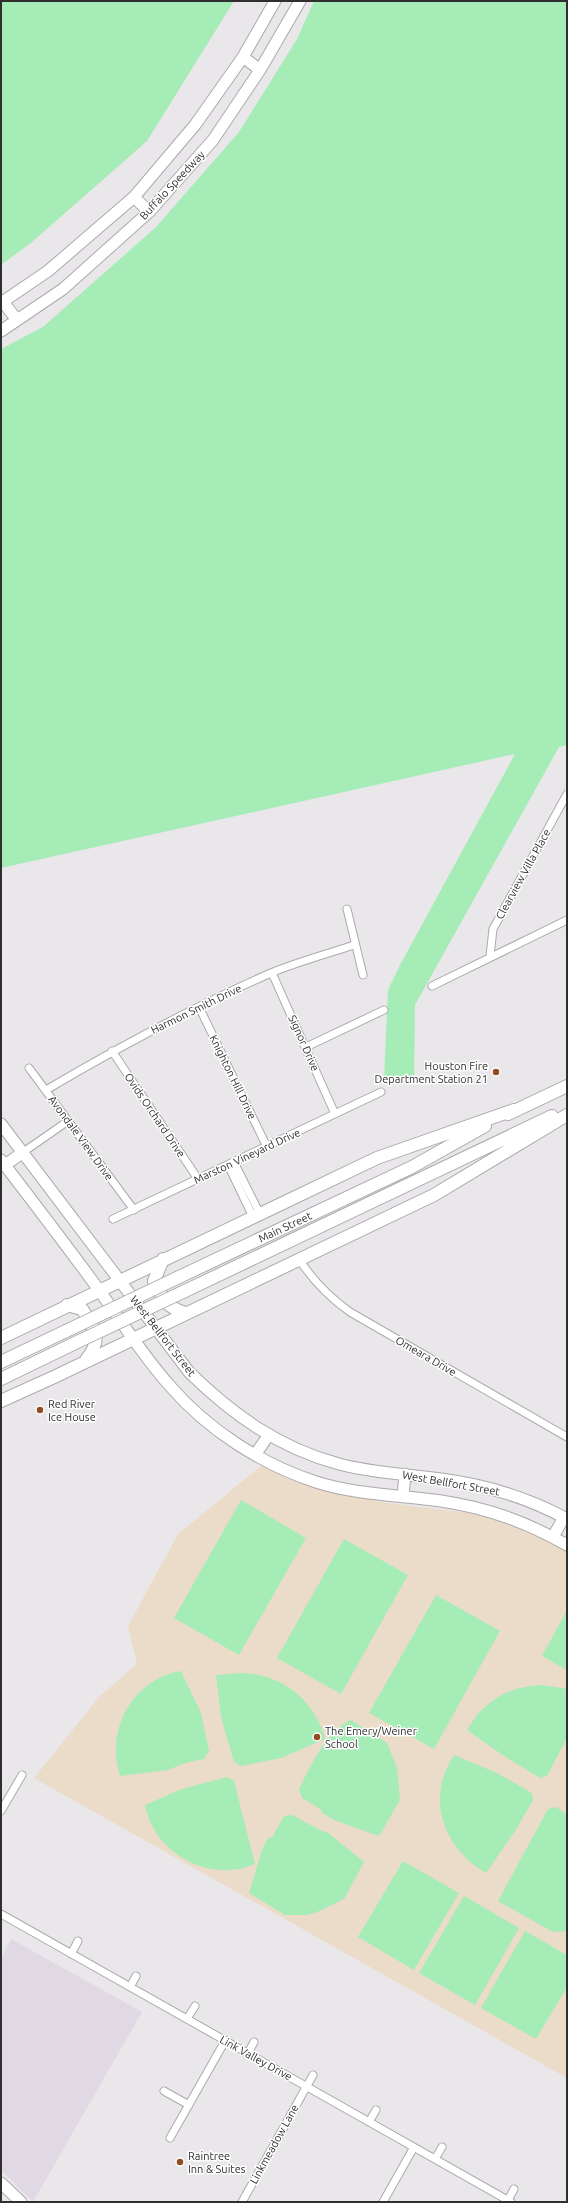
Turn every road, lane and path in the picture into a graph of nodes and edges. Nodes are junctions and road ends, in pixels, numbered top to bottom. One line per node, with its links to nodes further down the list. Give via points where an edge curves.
1 (275, 1): 3 (main road, Buffalo Speedway)
2 (300, 1): 4 (main road, Buffalo Speedway)
3 (243, 57): 4 (main road); 5 (main road, Buffalo Speedway, via 195,126)
4 (260, 70): 6 (main road, Buffalo Speedway, via 213,140)
5 (134, 197): 6 (main road); 7 (main road, Buffalo Speedway, via 48,271)
6 (149, 212): 8 (main road, Buffalo Speedway, via 63,289)
7 (2, 302): 8 (main road)
8 (17, 320): 9 (main road, Buffalo Speedway)
9 (1, 331)
10 (567, 794): 14 (street, Clearview Villa Place, via 493,929)
11 (347, 909): 13 (street)
12 (567, 920): 14 (street)
13 (354, 944): 15 (street, Harmon Smith Drive); 16 (street)
14 (490, 956): 17 (street)
15 (272, 973): 18 (street, Harmon Smith Drive); 20 (street, Signor Drive)
16 (363, 975)
17 (432, 986)
18 (199, 1007): 21 (street, Harmon Smith Drive); 32 (street, Knighton Hill Drive)
19 (384, 1010): 20 (street)
20 (306, 1047): 28 (street, Signor Drive)
21 (112, 1051): 24 (street, Harmon Smith Drive); 36 (street, Ovids Orchard Drive)
22 (29, 1068): 24 (street, Avondale View Drive)
23 (567, 1086): 27 (highway, Main Street)
24 (46, 1090): 30 (street, Avondale View Drive)
25 (381, 1092): 28 (street, Marston Vineyard Drive)
26 (567, 1109): 51 (highway, Main Street, bridge)
27 (514, 1110): 38 (highway, via 377,1158); 49 (highway, Main Street, bridge, via 412,1166)
28 (335, 1114): 32 (street, Marston Vineyard Drive)
29 (567, 1115): 41 (highway, via 434,1195)
30 (68, 1121): 33 (street); 37 (street, Avondale View Drive)
31 (1, 1124): 33 (main road, West Bellfort Street)
32 (267, 1147): 35 (street, Marston Vineyard Drive)
33 (22, 1153): 34 (main road); 42 (main road, West Bellfort Street)
34 (3, 1162): 43 (main road, West Bellfort Street)
35 (231, 1164): 36 (street, Marston Vineyard Drive); 38 (street)
36 (198, 1179): 37 (street, Marston Vineyard Drive)
37 (134, 1210): 39 (street, Marston Vineyard Drive)
38 (256, 1215): 40 (highway)
39 (113, 1219)
40 (163, 1259): 42 (highway); 45 (highway, via 154,1280 166,1304 173,1310)
41 (299, 1259): 45 (highway); 54 (street, Omeara Drive, via 310,1277 333,1300 350,1312)
42 (120, 1280): 43 (highway); 46 (main road, West Bellfort Street)
43 (99, 1290): 44 (highway); 48 (main road, West Bellfort Street)
44 (66, 1305): 47 (highway); 50 (highway, via 82,1309 97,1339 94,1350)
45 (186, 1313): 46 (highway)
46 (154, 1328): 48 (highway); 53 (main road, West Bellfort Street, via 189,1372 214,1396 244,1421)
47 (1, 1338)
48 (132, 1339): 50 (highway); 55 (main road, West Bellfort Street, via 170,1386 198,1414)
49 (1, 1362)
50 (84, 1363): 52 (highway)
51 (1, 1379)
52 (1, 1401)
53 (268, 1436): 55 (main road); 56 (main road, West Bellfort Street, via 308,1454 340,1464)
54 (567, 1438)
55 (255, 1455): 57 (main road, West Bellfort Street, via 286,1471 317,1482 355,1492)
56 (405, 1474): 57 (main road); 58 (main road, West Bellfort Street, via 480,1485 517,1495)
57 (403, 1497): 59 (main road, West Bellfort Street, via 441,1501 499,1514 527,1523)
58 (565, 1518): 59 (main road)
59 (553, 1537): 60 (main road, West Bellfort Street)
60 (567, 1545)
61 (22, 1775): 62 (street)
62 (1, 1811)
63 (1, 1914): 65 (street, Link Valley Drive)
64 (78, 1941): 65 (street)
65 (71, 1954): 67 (street, Link Valley Drive)
66 (136, 1976): 67 (street)
67 (130, 1987): 69 (street, Link Valley Drive)
68 (195, 2006): 69 (street)
69 (187, 2019): 70 (street, Link Valley Drive)
70 (225, 2040): 72 (street, Link Valley Drive); 76 (street)
71 (254, 2042): 72 (street)
72 (248, 2053): 74 (street, Link Valley Drive)
73 (313, 2075): 74 (street, Linkmeadow Lane)
74 (306, 2086): 78 (street, Link Valley Drive); 87 (street, Linkmeadow Lane)
75 (164, 2091): 76 (street)
76 (189, 2105): 79 (street)
77 (376, 2110): 78 (street)
78 (369, 2122): 80 (street, Link Valley Drive)
79 (170, 2138)
80 (414, 2147): 82 (street, Link Valley Drive); 88 (street)
81 (442, 2147): 82 (street)
82 (435, 2159): 85 (street, Link Valley Drive)
83 (1, 2183): 86 (main road)
84 (514, 2189): 85 (street)
85 (509, 2201)
86 (21, 2202)
87 (242, 2202)
88 (383, 2202)

